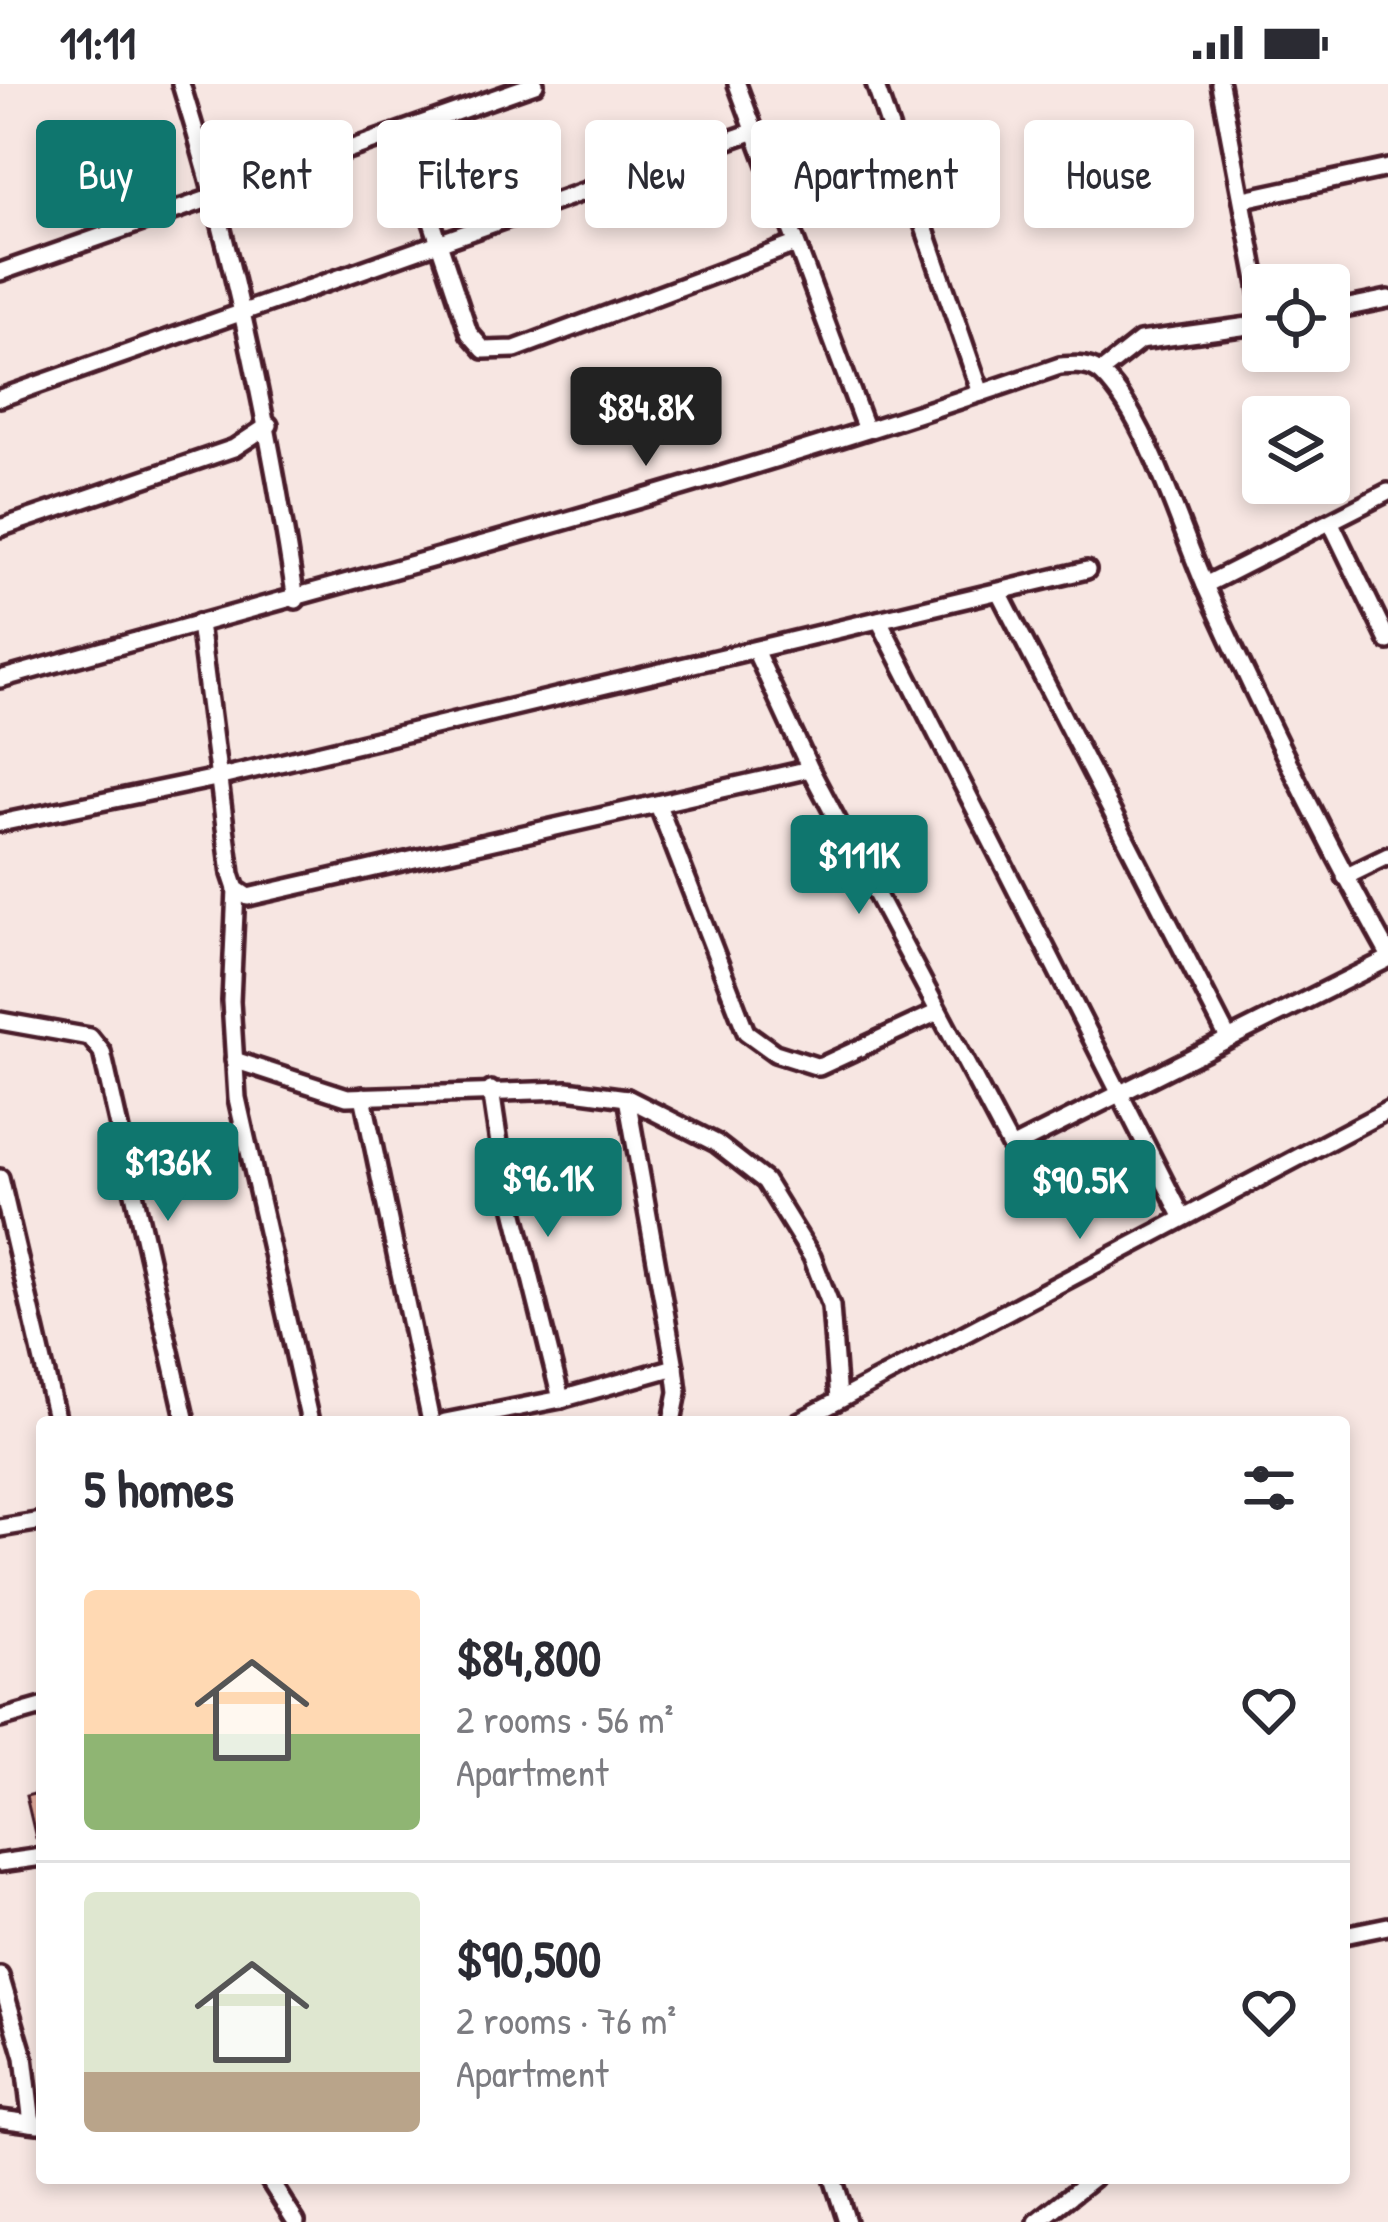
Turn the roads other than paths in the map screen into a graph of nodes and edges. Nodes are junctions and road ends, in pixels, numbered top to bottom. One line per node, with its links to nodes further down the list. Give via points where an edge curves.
1 (181, 84): 9 (street)
2 (536, 84): 6 (street)
3 (737, 84): 7 (street)
4 (875, 84): 25 (street)
5 (1220, 84): 11 (street)
6 (437, 120)
7 (751, 121)
8 (751, 132): 17 (street)
9 (200, 145)
10 (1388, 168): 11 (street)
11 (1244, 199): 18 (street)
12 (200, 203): 19 (street)
13 (224, 228): 22 (street)
14 (434, 228): 17 (street)
15 (789, 228): 16 (street)
16 (795, 244): 17 (street, via 515,349 484,350 469,332); 28 (street)
17 (440, 245): 22 (street)
18 (1255, 264)
19 (0, 272)
20 (1388, 299): 21 (street)
21 (1350, 307)
22 (245, 313): 26 (street); 27 (street)
23 (1242, 327): 24 (street, via 1140,341)
24 (1101, 372): 25 (street, via 1060,366); 33 (street, via 1124,402)
25 (981, 393): 28 (street)
26 (0, 398)
27 (269, 425): 31 (street, via 234,448); 35 (street)
28 (866, 430): 35 (street)
29 (1388, 493): 30 (street)
30 (1331, 523): 33 (street); 38 (street)
31 (0, 528)
32 (1087, 570): 34 (street)
33 (1205, 585): 46 (street)
34 (999, 592): 36 (street); 51 (street)
35 (296, 600): 37 (street)
36 (879, 620): 39 (street); 54 (street)
37 (199, 622): 40 (street); 42 (street)
38 (1388, 641)
39 (755, 650): 41 (street); 42 (street)
40 (0, 679)
41 (810, 770): 43 (street); 49 (street)
42 (221, 777): 44 (street); 47 (street)
43 (658, 805): 47 (street, via 248,897); 49 (street, via 746,1032 775,1053 819,1066)
44 (0, 823)
45 (1388, 856): 46 (street)
46 (1345, 877): 48 (street)
47 (236, 889): 52 (street)
48 (1388, 956): 51 (street)
49 (938, 1012): 54 (street, via 1011,1148)
50 (0, 1021): 64 (street, via 90,1037 102,1052)
51 (1228, 1038): 54 (street)
52 (234, 1060): 55 (street); 65 (street)
53 (491, 1090): 55 (street); 56 (street); 61 (street)
54 (1122, 1093): 59 (street)
55 (364, 1096): 66 (street)
56 (626, 1098): 60 (street); 62 (street, via 744,1161 787,1210 831,1306)
57 (1388, 1110): 59 (street)
58 (0, 1178): 63 (street)
59 (1182, 1216): 62 (street)
60 (675, 1367): 61 (street); 68 (street)
61 (561, 1399): 67 (street)
62 (838, 1400): 69 (street)
63 (56, 1416)
64 (185, 1416)
65 (309, 1416)
66 (430, 1416)
67 (476, 1416)
68 (673, 1416)
69 (809, 1416)
70 (36, 1522): 71 (street)
71 (0, 1528)
72 (36, 1709): 73 (street)
73 (1, 1718)
74 (36, 1858): 75 (street)
75 (0, 1863)
76 (1388, 1926): 77 (street)
77 (1350, 1934)
78 (0, 1976): 79 (street)
79 (36, 2119)
80 (0, 2120): 81 (street)
81 (36, 2124)
82 (272, 2184): 86 (street)
83 (835, 2184): 87 (street)
84 (1086, 2184): 85 (street)
85 (1044, 2220)
86 (296, 2222)
87 (847, 2222)

